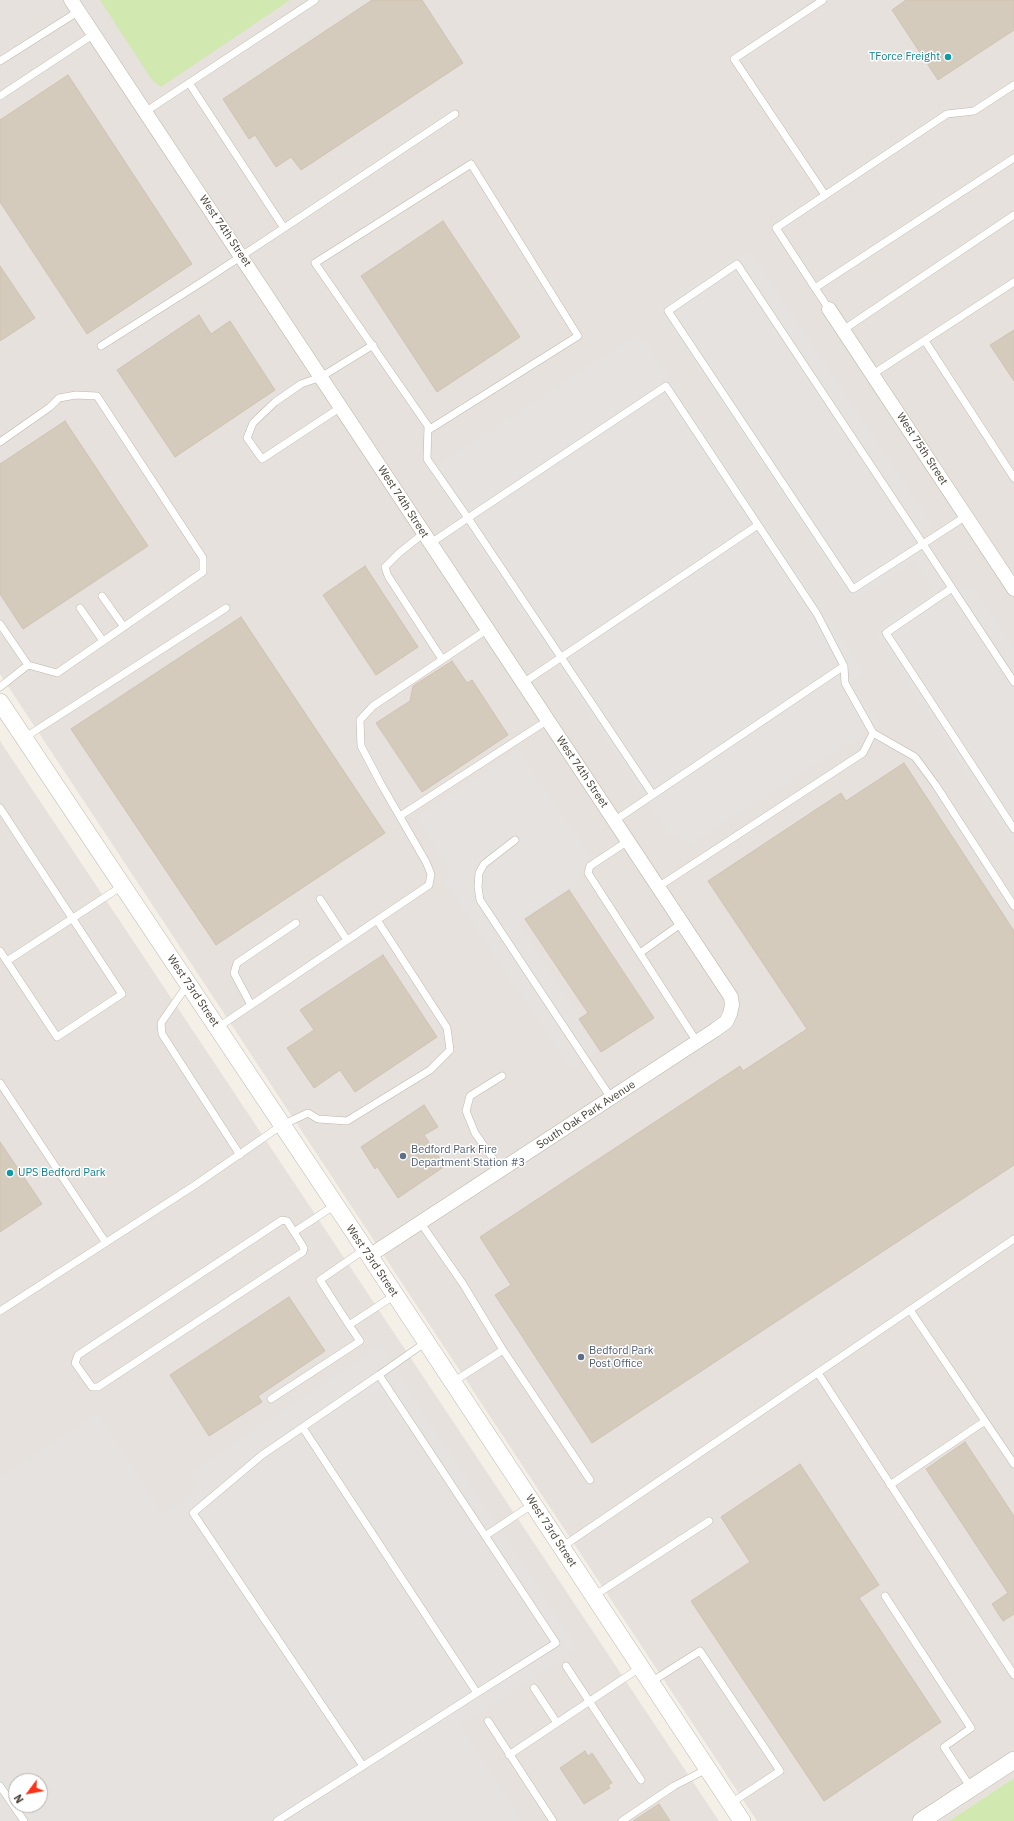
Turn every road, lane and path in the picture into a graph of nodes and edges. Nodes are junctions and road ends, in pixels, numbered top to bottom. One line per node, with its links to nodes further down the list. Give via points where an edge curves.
1 (316, 0): 6 (lane)
2 (824, 0): 12 (lane, via 734,59)
3 (75, 6): 4 (street, West 74th Street); 5 (lane)
4 (94, 34): 8 (lane); 9 (street, West 74th Street)
5 (0, 62)
6 (189, 83): 9 (lane); 14 (lane)
7 (1014, 85): 12 (lane, via 974,111 947,114)
8 (0, 96)
9 (145, 112): 15 (street, West 74th Street)
10 (455, 114): 14 (lane)
11 (1014, 158): 17 (lane)
12 (825, 195): 17 (lane, via 776,228)
13 (1014, 215): 19 (lane)
14 (284, 228): 15 (lane)
15 (241, 257): 22 (lane); 24 (street, West 74th Street)
16 (1014, 282): 20 (lane)
17 (815, 288): 18 (lane)
18 (829, 309): 19 (street, West 75th Street)
19 (843, 330): 23 (street, West 75th Street)
20 (925, 341): 23 (lane); 28 (lane)
21 (373, 345): 24 (lane); 26 (lane); 26 (lane, via 315,263 471,164 578,336 430,429)
22 (101, 346)
23 (878, 372): 29 (street, West 75th Street)
24 (321, 377): 25 (street, West 74th Street); 25 (lane, via 301,384 275,402 253,423 246,438 262,459)
25 (341, 407): 32 (street, West 74th Street)
26 (428, 426): 30 (lane, via 427,459)
27 (0, 442): 40 (lane, via 59,398 76,395 97,396 204,558 203,572)
28 (1014, 478)
29 (966, 516): 33 (lane); 35 (street, West 75th Street)
30 (468, 518): 31 (lane, via 666,386); 32 (lane); 43 (lane)
31 (758, 525): 43 (lane); 46 (lane, via 817,614)
32 (427, 538): 41 (street, West 74th Street); 44 (lane, via 399,553 385,567 388,576)
33 (923, 544): 33 (lane, via 737,264 668,311 853,589); 34 (lane)
34 (952, 588): 47 (lane); 58 (lane, via 886,633)
35 (1014, 589)
36 (102, 596): 40 (lane)
37 (80, 608): 42 (lane)
38 (226, 608): 53 (lane)
39 (0, 624): 45 (lane)
40 (124, 627): 42 (lane)
41 (488, 629): 44 (lane); 48 (street, West 74th Street)
42 (103, 641): 45 (lane, via 57,673)
43 (560, 657): 48 (lane); 54 (lane)
44 (442, 659): 56 (lane, via 372,706 360,720 361,746)
45 (28, 665): 49 (lane)
46 (844, 666): 52 (lane, via 845,683); 54 (lane)
47 (1014, 682)
48 (523, 683): 51 (street, West 74th Street)
49 (0, 686)
50 (0, 702): 53 (street, West 73rd Street)
51 (548, 720): 56 (lane); 57 (street, West 74th Street)
52 (873, 733): 62 (lane, via 863,753); 64 (lane, via 915,758 935,784)
53 (24, 738): 61 (street, West 73rd Street)
54 (653, 795): 57 (lane)
55 (0, 808): 65 (lane)
56 (400, 816): 66 (lane, via 426,862 431,874 429,885)
57 (614, 821): 60 (street, West 74th Street)
58 (1014, 829)
59 (515, 840): 80 (lane, via 484,864 479,873 480,900)
60 (628, 841): 62 (street, West 74th Street); 71 (lane, via 590,866 588,873)
61 (122, 886): 65 (lane); 73 (street, West 73rd Street)
62 (658, 887): 68 (street, West 74th Street)
63 (320, 899): 69 (lane)
64 (1014, 906)
65 (73, 918): 72 (lane); 72 (lane, via 122,994 57,1037)
66 (377, 920): 69 (lane); 81 (lane, via 447,1028 450,1050 430,1070 347,1121 318,1119 308,1113)
67 (296, 923): 74 (lane, via 237,963 234,973)
68 (682, 923): 71 (lane); 75 (street, West 74th Street, via 731,997)
69 (347, 940): 74 (lane)
70 (0, 951): 72 (lane)
71 (640, 953): 77 (lane)
72 (6, 961)
73 (188, 983): 76 (street, West 73rd Street); 82 (lane, via 161,1022 162,1034)
74 (251, 1005): 76 (lane)
75 (732, 1005): 77 (street, South Oak Park Avenue, via 726,1022)
76 (217, 1028): 81 (street, West 73rd Street)
77 (697, 1042): 80 (street, South Oak Park Avenue)
78 (502, 1076): 83 (lane, via 470,1096 466,1111 475,1133)
79 (0, 1083): 88 (lane)
80 (611, 1098): 83 (street, South Oak Park Avenue)
81 (282, 1125): 82 (lane); 84 (street, West 73rd Street)
82 (240, 1155): 88 (lane)
83 (501, 1170): 85 (street, South Oak Park Avenue)
84 (335, 1205): 86 (lane); 89 (street, West 73rd Street)
85 (420, 1222): 89 (street, South Oak Park Avenue); 95 (lane, via 463,1284)
86 (294, 1232): 86 (lane, via 287,1221 282,1220 78,1355 75,1363 92,1387 98,1388 303,1252 304,1248)
87 (1014, 1239): 91 (lane)
88 (106, 1242): 92 (lane)
89 (367, 1253): 90 (street, West 73rd Street); 93 (lane, via 320,1280)
90 (395, 1294): 93 (lane); 94 (street, West 73rd Street)
91 (910, 1310): 96 (lane); 100 (lane)
92 (0, 1312)
93 (349, 1325): 99 (lane, via 360,1341)
94 (426, 1342): 97 (lane); 98 (street, West 73rd Street)
95 (503, 1350): 98 (lane); 103 (lane)
96 (818, 1373): 104 (lane); 108 (lane)
97 (379, 1375): 101 (lane); 107 (lane)
98 (453, 1382): 105 (street, West 73rd Street)
99 (271, 1399)
100 (985, 1421): 102 (lane); 104 (lane)
101 (303, 1428): 116 (lane); 122 (lane, via 262,1455 193,1513)
102 (1014, 1464)
103 (590, 1480)
104 (890, 1485): 113 (lane)
105 (533, 1504): 107 (lane); 108 (street, West 73rd Street)
106 (709, 1521): 109 (lane)
107 (485, 1536): 116 (lane, via 556,1643)
108 (562, 1548): 109 (street, West 73rd Street)
109 (594, 1596): 112 (street, West 73rd Street)
110 (885, 1596): 126 (lane, via 971,1728 944,1747)
111 (566, 1666): 117 (lane)
112 (641, 1667): 114 (street, West 73rd Street); 117 (lane)
113 (1014, 1674)
114 (651, 1682): 123 (street, West 73rd Street); 127 (lane, via 700,1651 780,1771)
115 (534, 1688): 119 (lane)
116 (477, 1693): 122 (lane)
117 (589, 1701): 119 (lane); 124 (lane)
118 (488, 1721): 120 (lane)
119 (557, 1723): 120 (lane)
120 (509, 1755): 130 (lane)
121 (1014, 1760): 126 (street)
122 (363, 1766): 129 (lane)
123 (708, 1768): 127 (street, West 73rd Street); 131 (lane, via 674,1786)
124 (641, 1780)
125 (0, 1786): 128 (lane)
126 (971, 1788): 133 (street)
127 (731, 1803): 132 (street, West 73rd Street)
128 (24, 1821)
129 (277, 1821)
130 (553, 1821)
131 (622, 1821)
132 (742, 1821)
133 (921, 1821)

